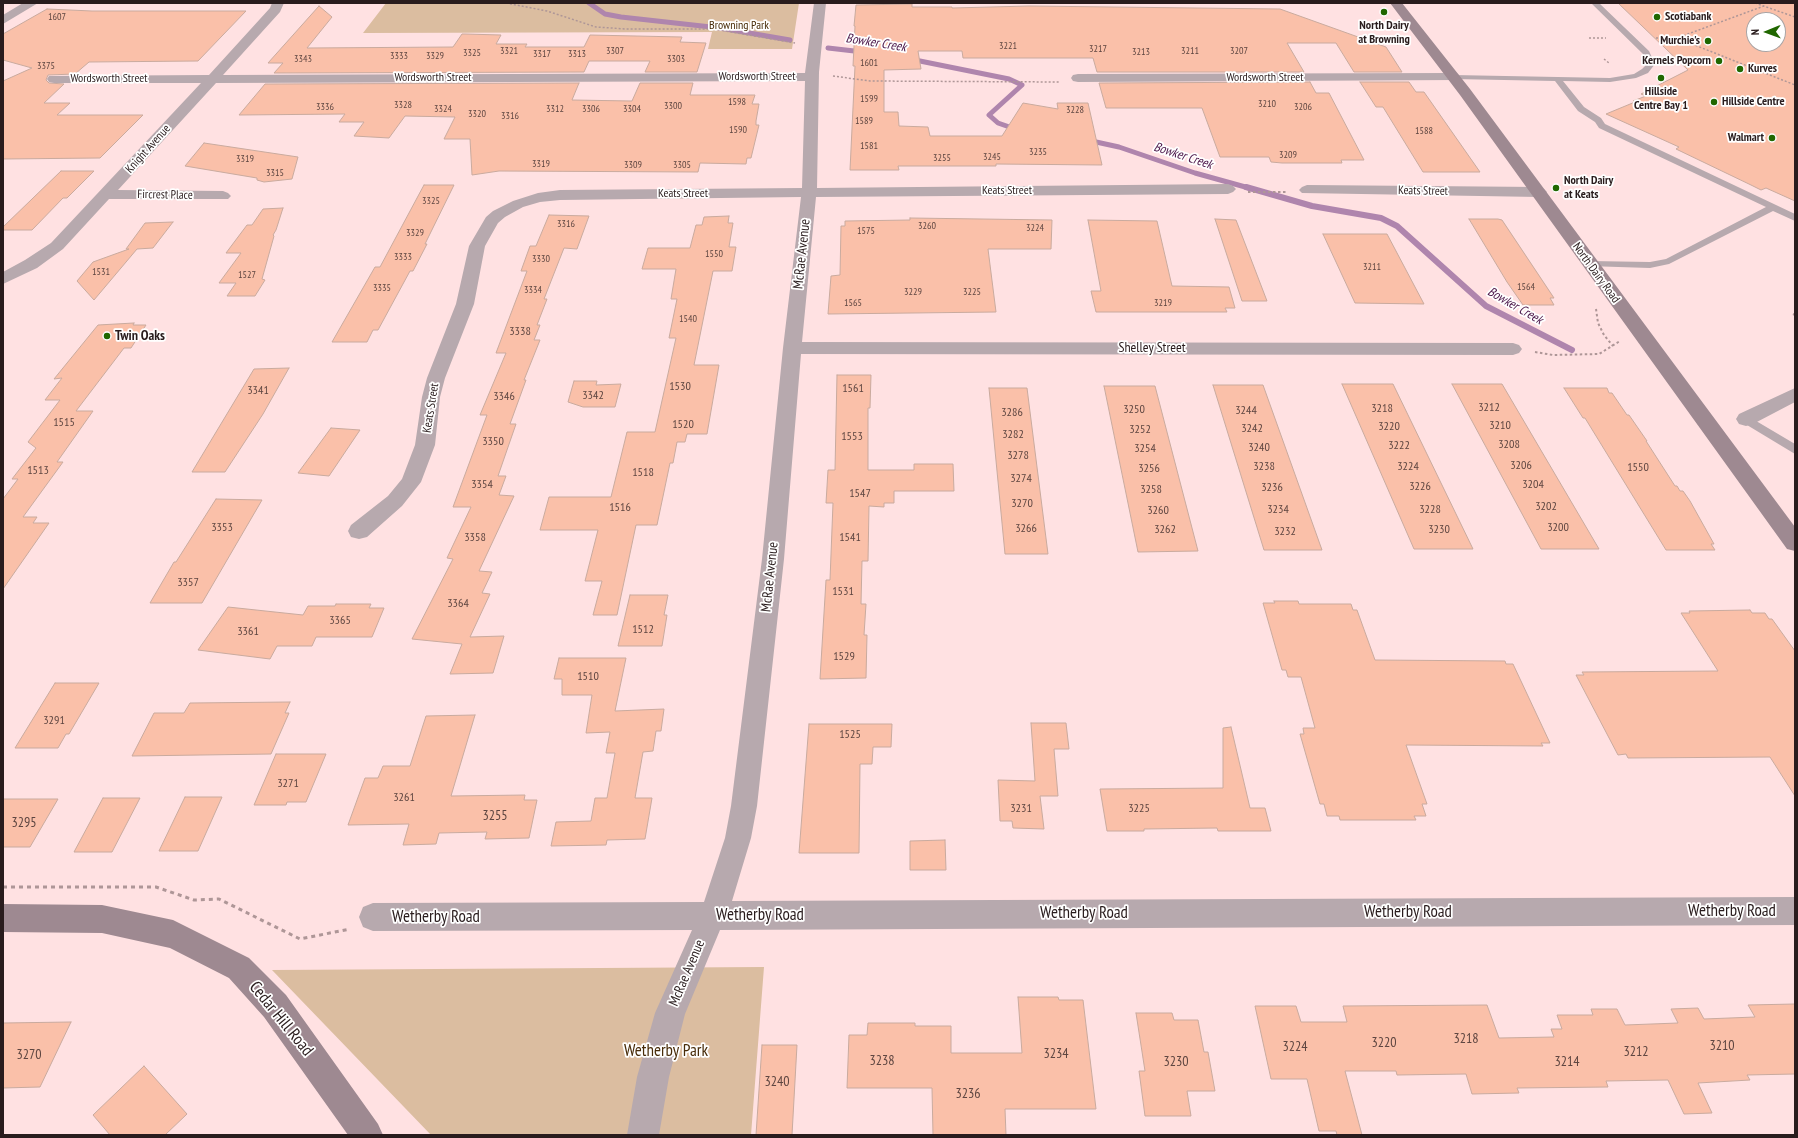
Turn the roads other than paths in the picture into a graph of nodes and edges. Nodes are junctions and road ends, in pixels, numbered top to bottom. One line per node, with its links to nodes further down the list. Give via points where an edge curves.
1 (32, 3): 6 (street)
2 (278, 3): 11 (street, Knight Avenue, via 276,9)
3 (820, 3): 7 (street, McRae Avenue, via 815,47)
4 (1396, 3): 9 (street, North Dairy Road)
5 (1595, 3): 12 (lane, via 1646,53 1651,64 1636,76 1624,79)
6 (3, 20)
7 (820, 76): 11 (street, Wordsworth Street); 16 (street, McRae Avenue)
8 (1078, 78): 9 (street, Wordsworth Street)
9 (1453, 78): 12 (lane); 15 (street, North Dairy Road)
10 (54, 79): 11 (street, Wordsworth Street)
11 (212, 79): 17 (street, Knight Avenue)
12 (1557, 79): 19 (lane, via 1581,109 1598,120 1602,126)
13 (1228, 189): 16 (street, Keats Street)
14 (1307, 190): 15 (street, Keats Street)
15 (1539, 192): 21 (street, North Dairy Road)
16 (808, 193): 23 (street, McRae Avenue); 28 (street, Keats Street, via 560,195 528,200 499,214 487,227 477,246 465,304 431,397 420,463 411,482 395,501)
17 (108, 194): 18 (street, Fircrest Place); 22 (street, Knight Avenue, via 57,246)
18 (223, 196)
19 (1773, 207): 20 (lane); 21 (lane, via 1669,261 1650,265)
20 (1795, 218)
21 (1590, 264): 29 (street, North Dairy Road)
22 (3, 279)
23 (792, 348): 24 (street, Shelley Street); 31 (street, McRae Avenue, via 773,559 744,806 729,870)
24 (1513, 349)
25 (1795, 394): 26 (street)
26 (1746, 419): 27 (lane)
27 (1795, 450)
28 (359, 531)
29 (1795, 543)
30 (1795, 911): 31 (street, Wetherby Road)
31 (712, 916): 32 (street, Wetherby Road); 35 (street, McRae Avenue, via 670,1013 652,1077)
32 (374, 917)
33 (3, 918): 34 (street, Cedar Hill Road, via 102,919 173,934 239,968 275,1006)
34 (367, 1135)
35 (643, 1135)

